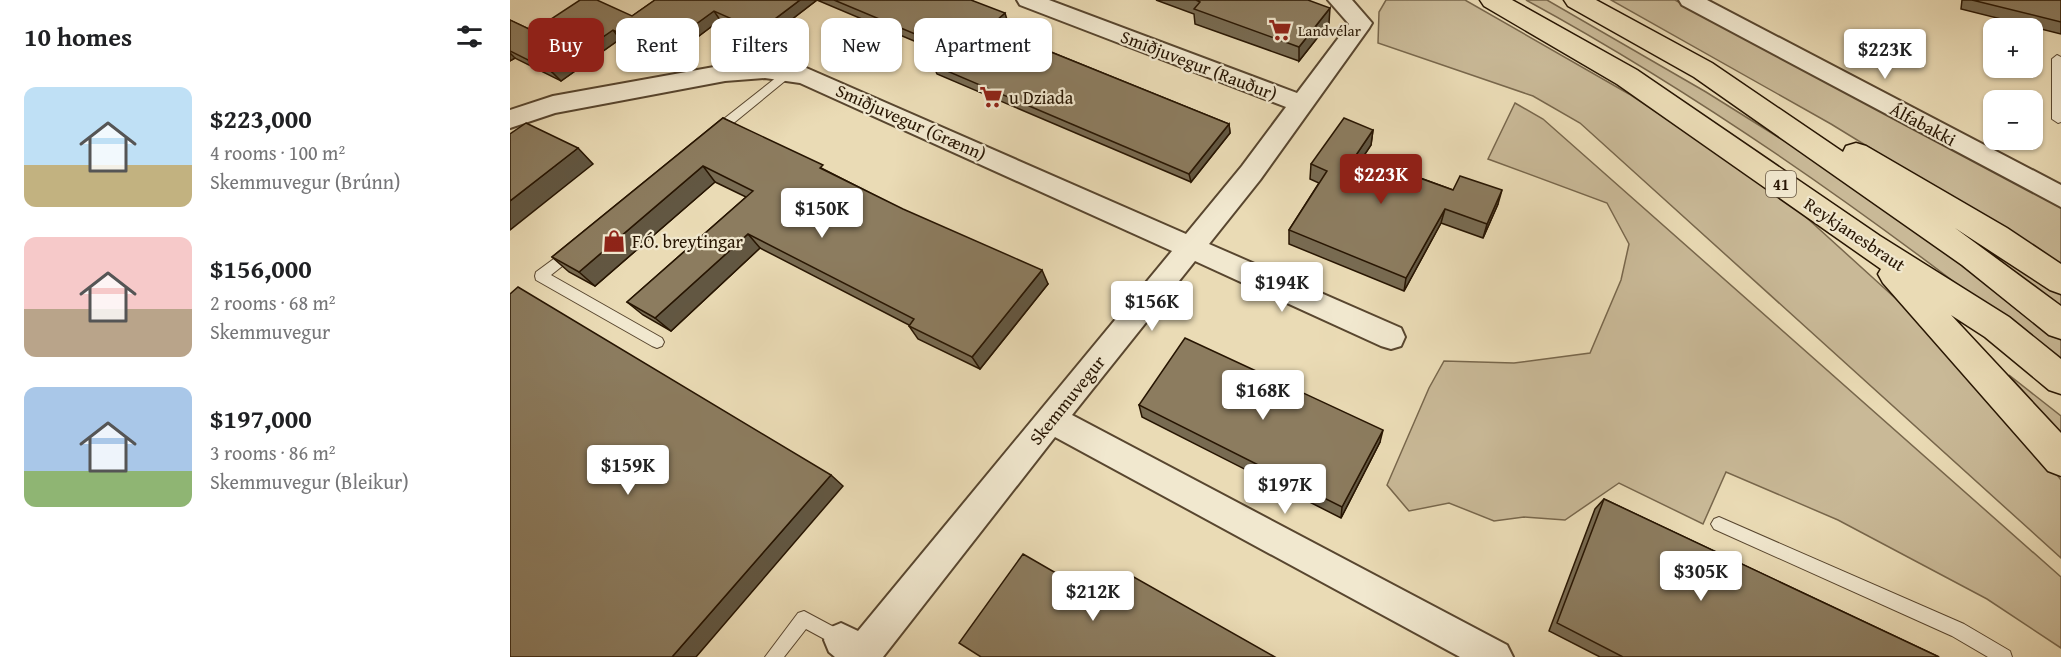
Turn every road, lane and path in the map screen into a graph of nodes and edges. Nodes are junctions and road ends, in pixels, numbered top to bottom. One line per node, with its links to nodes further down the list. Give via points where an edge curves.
1 (1028, 0): 9 (street, Smiðjuvegur (Rauður))
2 (1339, 0): 9 (street, Skemmuvegur, via 1361,23)
3 (1493, 0): 14 (highway, Reykjanesbraut / 41, via 1627,77)
4 (1577, 0): 7 (highway)
5 (1690, 0): 13 (street, Álfabakki)
6 (2057, 59): 11 (lane)
7 (1703, 70): 17 (highway, via 1897,176); 18 (highway, via 1973,256)
8 (787, 73): 10 (street, Smiðjuvegur (Grænn), via 725,73 572,101); 12 (lane); 16 (street, Smiðjuvegur (Grænn), via 804,75)
9 (1302, 104): 16 (street, Skemmuvegur)
10 (510, 119)
11 (2058, 119)
12 (705, 140)
13 (2061, 197)
14 (1869, 245): 21 (highway, Reykjanesbraut / 41, via 1997,327); 23 (highway)
15 (577, 246): 20 (lane, via 541,276)
16 (1192, 247): 19 (street, Smiðjuvegur (Grænn)); 22 (street, Skemmuvegur)
17 (2061, 281)
18 (2061, 325)
19 (1391, 337)
20 (657, 342)
21 (2061, 379)
22 (1051, 418): 25 (street, Skemmuvegur); 27 (street)
23 (2061, 459)
24 (1719, 524): 28 (lane, via 1958,630)
25 (857, 652): 26 (lane, via 804,619)
26 (773, 657)
27 (1495, 657)
28 (2004, 657)

